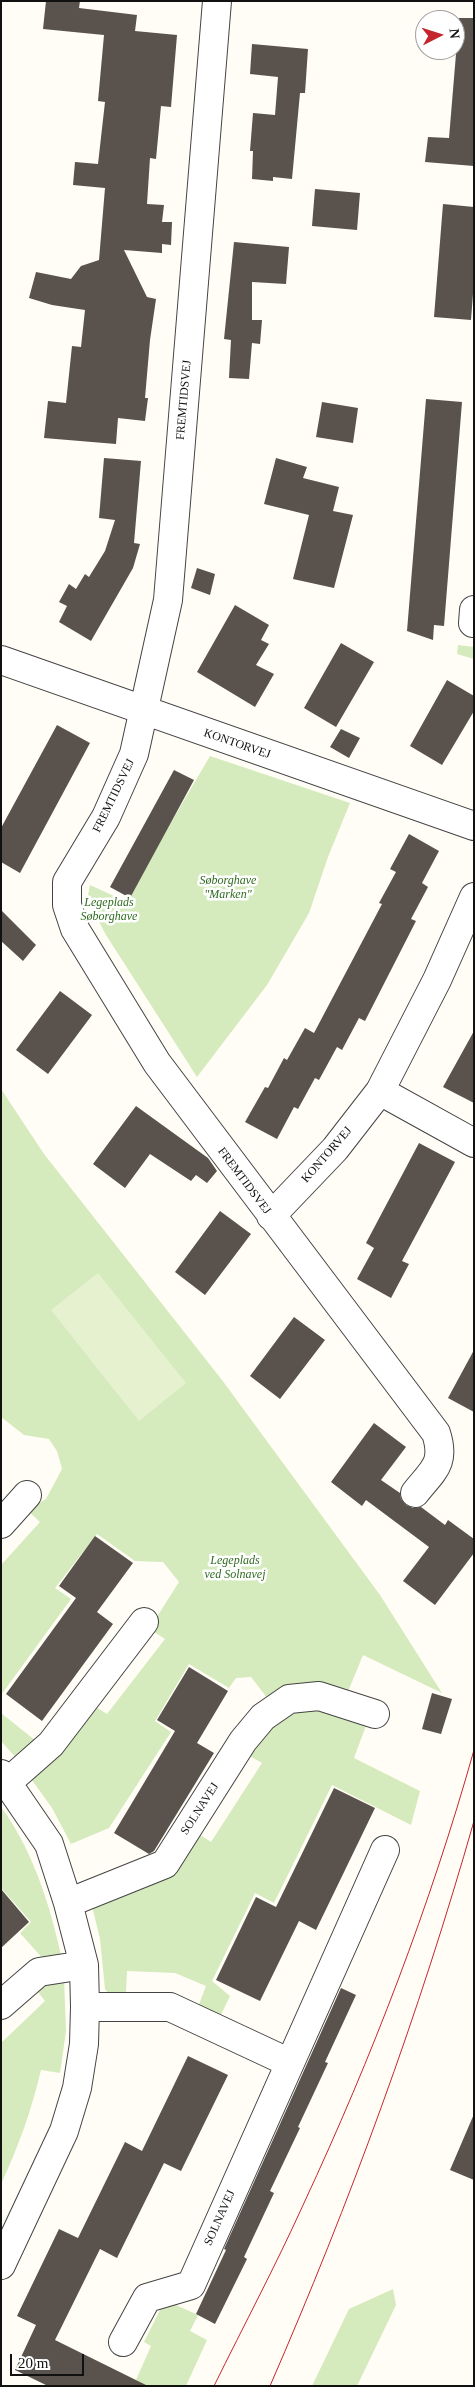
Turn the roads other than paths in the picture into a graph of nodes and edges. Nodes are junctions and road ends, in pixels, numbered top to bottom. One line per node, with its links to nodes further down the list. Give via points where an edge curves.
1 (217, 1): 3 (street, FREMTIDSVEJ, via 168,600)
2 (1, 660): 3 (street, KONTORVEJ)
3 (145, 712): 4 (street, KONTORVEJ); 8 (street, FREMTIDSVEJ, via 134,754 106,817 67,882 67,905 75,930 157,1063)
4 (474, 826)
5 (474, 897): 6 (street, KONTORVEJ, via 437,980)
6 (380, 1091): 7 (street); 8 (street, KONTORVEJ, via 335,1149)
7 (474, 1142)
8 (271, 1216): 9 (street, FREMTIDSVEJ, via 436,1434 441,1449 439,1463)
9 (415, 1493)
10 (27, 1495): 11 (street)
11 (1, 1524)
12 (144, 1622): 14 (street, via 51,1744)
13 (375, 1714): 16 (street, SOLNAVEJ, via 319,1696 289,1699 263,1717 243,1741 164,1864)
14 (5, 1778): 16 (street, via 49,1844)
15 (385, 1850): 20 (street, SOLNAVEJ)
16 (68, 1903): 17 (street)
17 (84, 1965): 18 (street, via 39,1972); 19 (street)
18 (1, 2005)
19 (85, 2007): 20 (street, via 170,2007); 21 (street, via 84,2044 77,2088 64,2131)
20 (290, 2063): 22 (street, SOLNAVEJ, via 191,2285 147,2298)
21 (1, 2265)
22 (122, 2342)

